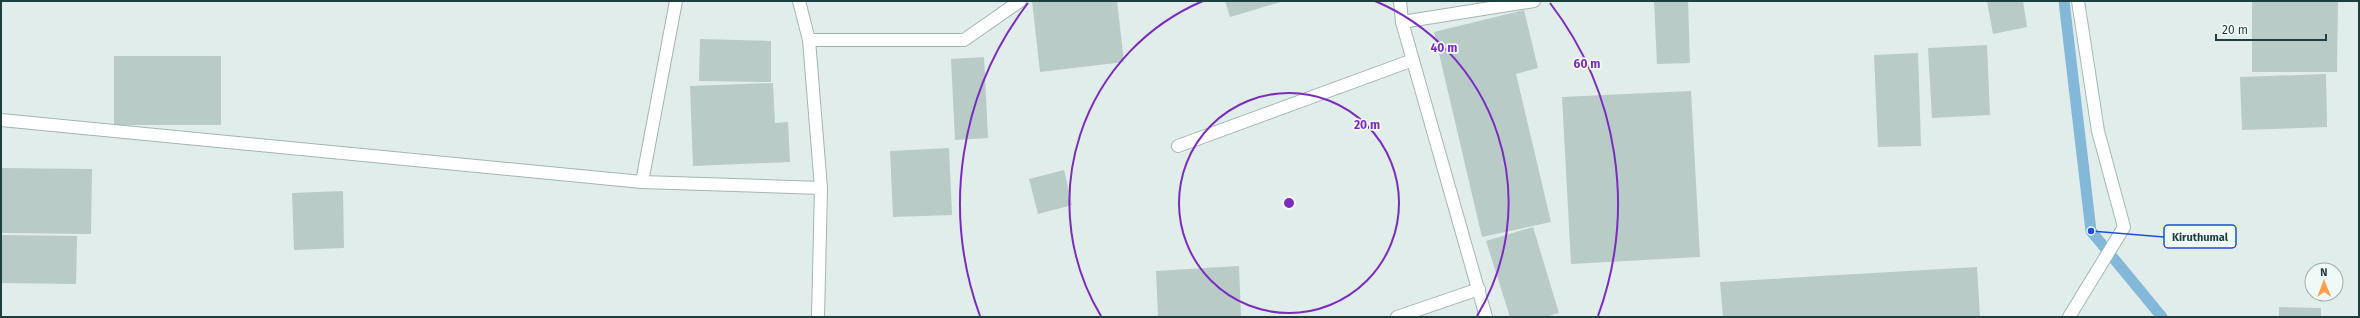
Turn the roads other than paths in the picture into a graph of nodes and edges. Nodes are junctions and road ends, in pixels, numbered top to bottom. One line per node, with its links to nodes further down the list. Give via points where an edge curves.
1 (676, 1): 12 (street)
2 (799, 1): 8 (street)
3 (1020, 1): 8 (street, via 964,40)
4 (1400, 1): 7 (street)
5 (1534, 1): 7 (street)
6 (2078, 1): 18 (street, via 2098,131 2124,227)
7 (1402, 22): 9 (street)
8 (809, 40): 13 (street)
9 (1413, 60): 11 (street); 14 (street)
10 (1, 120): 12 (street)
11 (1178, 146)
12 (642, 182): 13 (street)
13 (821, 188): 15 (street)
14 (1479, 289): 16 (street); 17 (street)
15 (818, 317)
16 (1398, 317)
17 (1486, 317)
18 (2069, 317)

